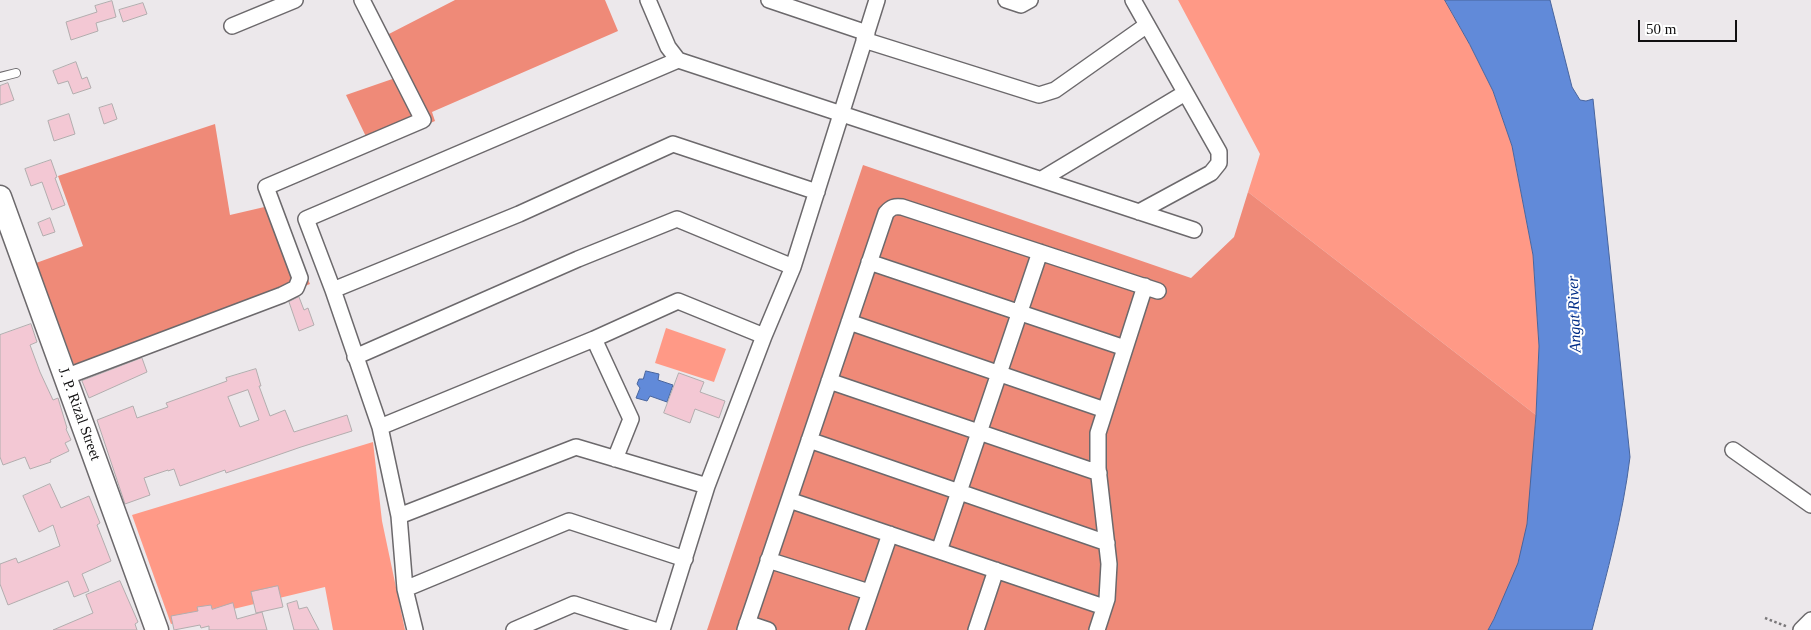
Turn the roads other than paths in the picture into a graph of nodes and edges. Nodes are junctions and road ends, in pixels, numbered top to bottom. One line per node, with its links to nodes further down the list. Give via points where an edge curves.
1 (296, 0): 10 (street)
2 (362, 0): 33 (street, via 423,120 266,187 300,278 296,288)
3 (648, 0): 12 (street, via 668,47)
4 (769, 0): 11 (street)
5 (877, 0): 11 (street)
6 (1006, 0): 7 (street, via 1021,5)
7 (1030, 0)
8 (1133, 0): 9 (street)
9 (1147, 25): 11 (street, via 1055,90 1039,95); 15 (street)
10 (232, 26)
11 (865, 36): 16 (street)
12 (678, 60): 16 (street); 25 (street, via 306,219)
13 (16, 73): 14 (lane)
14 (0, 77)
15 (1185, 93): 17 (street); 20 (street, via 1219,152 1219,162 1211,173)
16 (842, 115): 17 (street); 18 (street)
17 (1042, 179): 20 (street)
18 (817, 192): 24 (street); 25 (street, via 673,144 519,214)
19 (0, 198): 33 (main road, J. P. Rizal Street)
20 (1139, 212): 21 (street)
21 (1194, 230)
22 (1040, 252): 23 (street, via 898,206 886,213); 26 (street); 30 (street, via 1151,288)
23 (869, 262): 26 (street); 27 (street)
24 (793, 267): 28 (street); 31 (street, via 677,219)
25 (333, 290): 31 (street)
26 (1020, 312): 30 (street); 32 (street)
27 (849, 322): 32 (street); 34 (street)
28 (764, 336): 29 (street, via 678,301); 42 (street)
29 (594, 338): 36 (street); 40 (street, via 631,419)
30 (1125, 348): 35 (street)
31 (355, 357): 36 (street)
32 (999, 373): 35 (street); 37 (street)
33 (65, 377): 59 (main road, J. P. Rizal Street)
34 (829, 381): 37 (street); 38 (street)
35 (1105, 410): 41 (street, via 1098,433)
36 (380, 427): 46 (street)
37 (979, 432): 41 (street); 43 (street)
38 (809, 440): 43 (street); 44 (street)
39 (1733, 450): 45 (street)
40 (615, 459): 42 (street); 46 (street, via 576,447)
41 (1099, 473): 48 (street)
42 (707, 486): 50 (street)
43 (959, 492): 48 (street); 49 (street)
44 (789, 500): 47 (street); 51 (street)
45 (1811, 505)
46 (399, 516): 53 (street)
47 (890, 534): 49 (street); 54 (street)
48 (1107, 543): 55 (street, via 1109,577)
49 (939, 551): 52 (street)
50 (685, 559): 53 (street, via 569,521); 63 (street)
51 (768, 560): 54 (street); 57 (street)
52 (996, 570): 55 (street); 66 (street)
53 (405, 589): 60 (street)
54 (869, 592): 65 (street)
55 (1104, 607): 67 (street)
56 (1811, 620): 58 (street)
57 (746, 627): 64 (street)
58 (1797, 629)
59 (157, 630)
60 (415, 630)
61 (514, 630): 62 (street, via 574,604)
62 (654, 630)
63 (662, 630)
64 (768, 630)
65 (856, 630)
66 (976, 630)
67 (1096, 630)

